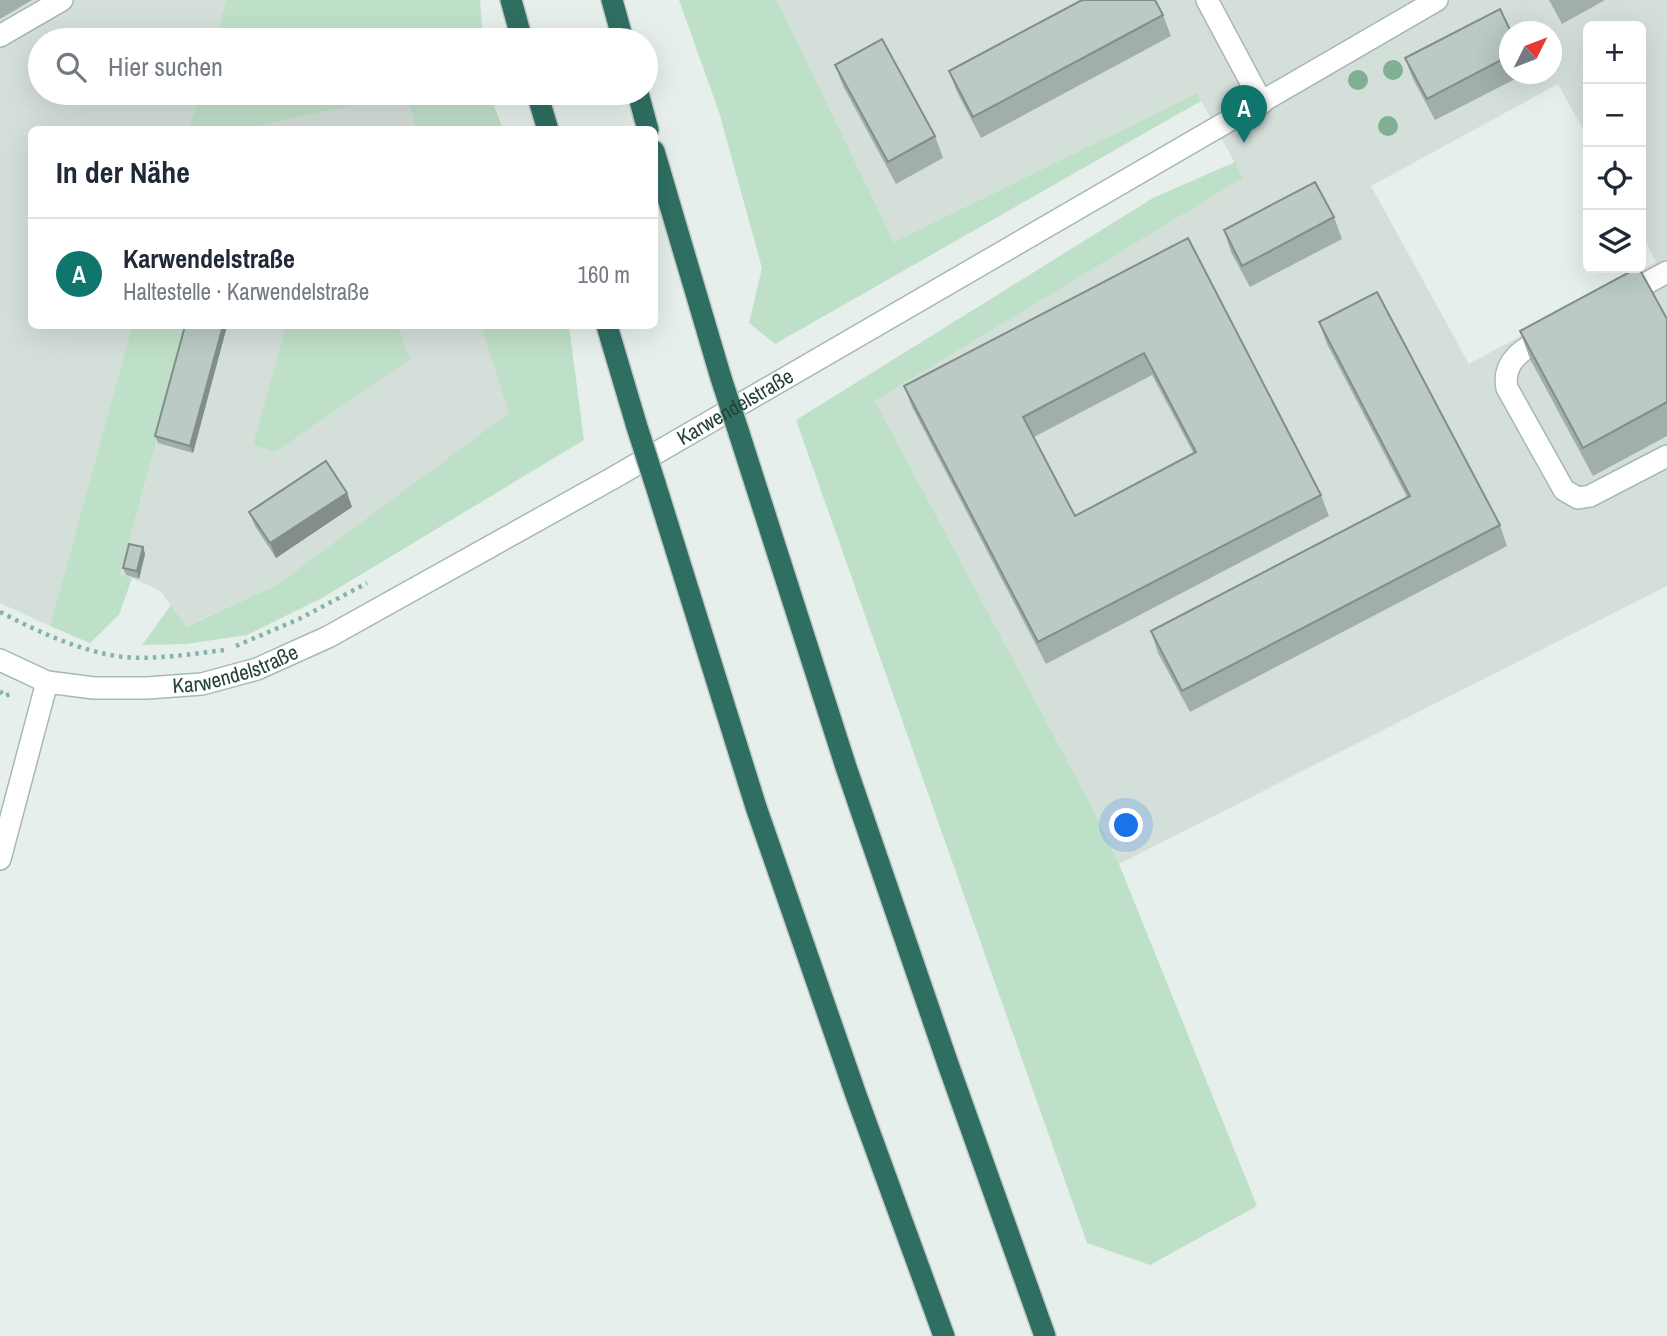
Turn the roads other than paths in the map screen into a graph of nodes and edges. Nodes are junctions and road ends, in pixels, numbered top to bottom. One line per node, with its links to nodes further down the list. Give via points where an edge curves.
1 (62, 0): 8 (street)
2 (511, 0): 6 (highway)
3 (612, 0): 7 (highway)
4 (1207, 0): 9 (street)
5 (1437, 0): 9 (street, Karwendelstraße)
6 (519, 28)
7 (620, 28)
8 (0, 36)
9 (1262, 103): 21 (street, Karwendelstraße, via 612,478 328,636 257,669 202,684 94,688)
10 (541, 105): 12 (highway)
11 (641, 105): 13 (highway)
12 (547, 126)
13 (647, 126)
14 (658, 165): 24 (highway, bridge, via 738,433 855,793)
15 (1667, 272): 16 (street)
16 (1607, 304)
17 (1571, 323): 19 (street, via 1519,353 1506,370 1507,388 1564,490 1578,498 1591,496)
18 (608, 329): 23 (highway, bridge, via 756,807)
19 (1667, 456)
20 (0, 660): 21 (street, Karwendelstraße)
21 (47, 682): 22 (street)
22 (0, 859)
23 (944, 1336)
24 (1045, 1336)

